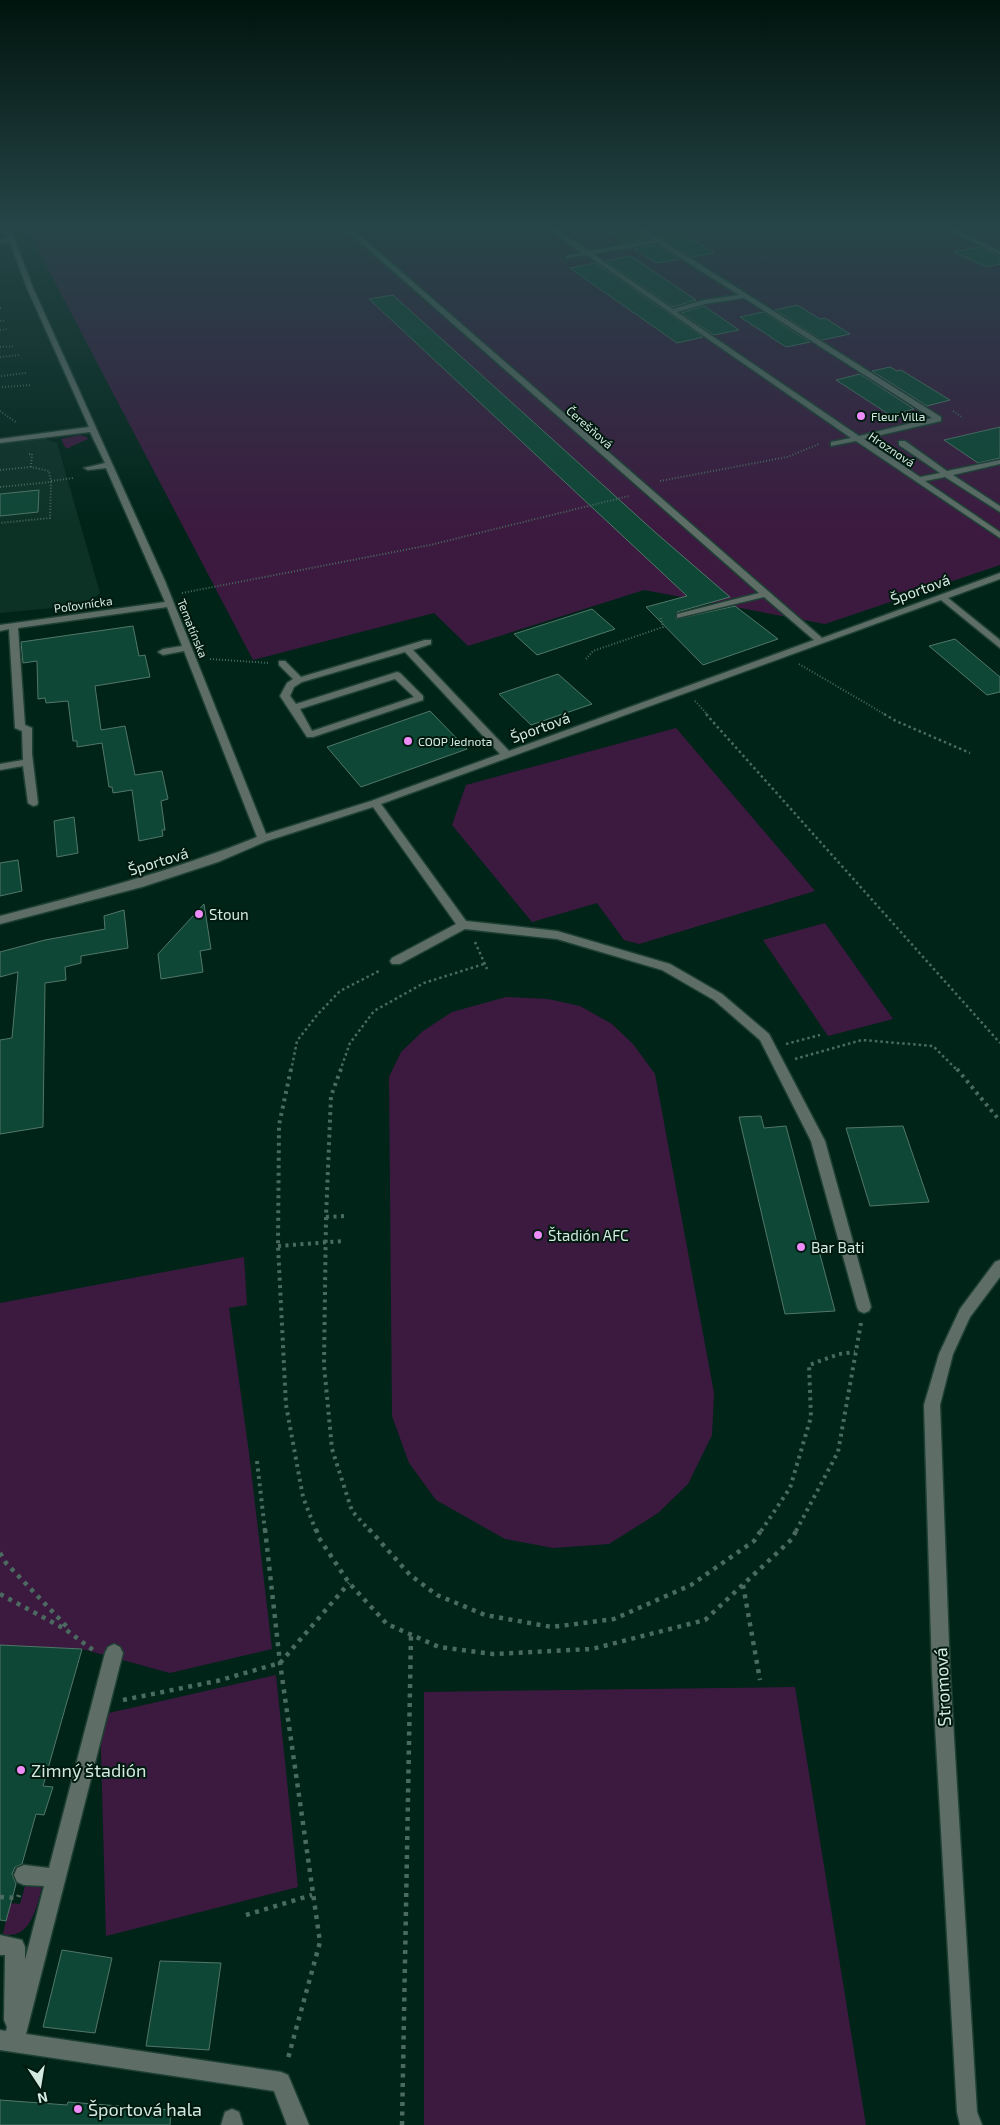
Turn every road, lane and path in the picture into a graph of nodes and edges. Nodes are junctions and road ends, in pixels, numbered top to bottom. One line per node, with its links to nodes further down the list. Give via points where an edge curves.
1 (47, 326): 19 (street, Tematínska)
2 (459, 326): 35 (street, Čerešňová)
3 (694, 326): 20 (street, Hroznová)
4 (792, 326): 20 (street, via 938,419)
5 (9, 329): 6 (path)
6 (0, 330)
7 (15, 346): 8 (path)
8 (0, 347)
9 (19, 355): 10 (path)
10 (0, 357)
11 (26, 373): 12 (path)
12 (1, 376)
13 (31, 385): 14 (path)
14 (2, 387)
15 (953, 411): 18 (path)
16 (4, 413): 17 (path)
17 (0, 414)
18 (963, 418)
19 (93, 429): 21 (street); 27 (street, Tematínska)
20 (857, 438): 24 (street); 33 (street, Hroznová)
21 (0, 441)
22 (902, 443): 31 (street)
23 (822, 444): 35 (path, via 787,457)
24 (834, 444)
25 (24, 454): 28 (path, via 32,454)
26 (1000, 462): 31 (street)
27 (109, 464): 29 (street); 45 (street, Tematínska)
28 (31, 467): 30 (path); 34 (path, via 49,471)
29 (88, 468)
30 (0, 470)
31 (946, 474): 33 (street); 38 (street)
32 (73, 478): 34 (path)
33 (918, 480): 40 (street, Hroznová)
34 (51, 482): 36 (path); 39 (path, via 50,518)
35 (640, 484): 43 (street, Čerešňová)
36 (0, 487)
37 (629, 496): 42 (path, via 430,545)
38 (1000, 510)
39 (0, 523)
40 (1000, 536)
41 (1000, 576): 44 (street, Športová)
42 (177, 594)
43 (765, 594): 47 (street); 51 (street, Čerešňová)
44 (942, 597): 51 (street, Športová); 52 (street)
45 (170, 604): 48 (street, Poľovnícka); 55 (street, Tematínska)
46 (660, 616): 57 (path, via 664,627 594,651)
47 (680, 616)
48 (13, 627): 49 (street, Poľovnícka); 64 (street, via 20,728 27,728)
49 (0, 628)
50 (428, 642): 53 (street)
51 (821, 642): 56 (street, Športová)
52 (1000, 645)
53 (407, 648): 59 (street); 63 (street)
54 (163, 652): 55 (street)
55 (189, 652): 58 (path, via 241,662); 68 (street, Tematínska)
56 (783, 656): 62 (path, via 896,721); 63 (street, Športová)
57 (586, 659)
58 (282, 663): 59 (street)
59 (299, 680): 61 (street, via 290,685 285,696)
60 (691, 697): 76 (path)
61 (294, 708): 61 (street, via 397,675 420,698 310,736)
62 (970, 753)
63 (507, 755): 67 (street, Športová)
64 (28, 762): 65 (street); 66 (street)
65 (0, 767)
66 (33, 803)
67 (375, 803): 68 (street, Športová); 70 (street)
68 (263, 839): 69 (street, Športová, via 138,884)
69 (0, 920)
70 (463, 925): 72 (street); 77 (street, via 557,935 666,967 718,997 765,1036)
71 (477, 944): 73 (path)
72 (396, 961): 84 (path, via 340,992 297,1041 279,1125)
73 (484, 964): 74 (path); 81 (path, via 424,982 374,1011 350,1043 331,1096)
74 (486, 969)
75 (820, 1035): 77 (path)
76 (1000, 1043)
77 (771, 1048): 78 (street)
78 (780, 1064): 79 (path, via 862,1040 933,1046); 86 (street, via 818,1141)
79 (1000, 1121)
80 (346, 1216): 81 (path)
81 (326, 1217): 83 (path)
82 (344, 1241): 83 (path)
83 (326, 1243): 84 (path); 87 (path, via 324,1365 332,1449 352,1511 410,1576 437,1595 485,1615 552,1626 614,1619 691,1585 754,1542 790,1488 811,1417 809,1365)
84 (278, 1246): 90 (path, via 286,1406 304,1497 319,1538)
85 (1000, 1266): 108 (street, Stromová, via 965,1312 946,1354 932,1405 941,1672 967,2112)
86 (864, 1307): 87 (path)
87 (855, 1352): 91 (path, via 838,1452 792,1539)
88 (257, 1460): 96 (path)
89 (0, 1553): 94 (path)
90 (349, 1583): 93 (path, via 388,1624); 96 (path)
91 (743, 1584): 93 (path, via 705,1620 592,1649 493,1654 439,1647); 97 (path)
92 (0, 1594): 94 (path)
93 (411, 1634): 107 (path)
94 (78, 1638): 95 (path)
95 (113, 1659): 98 (street)
96 (280, 1663): 98 (path, via 217,1681); 101 (path)
97 (760, 1680)
98 (100, 1705): 100 (street)
99 (24, 1874): 100 (street)
100 (56, 1878): 104 (street)
101 (312, 1895): 102 (path); 105 (path, via 320,1942)
102 (246, 1915)
103 (0, 1945): 104 (street, via 15,1947)
104 (7, 2042): 105 (street)
105 (281, 2082): 106 (street)
106 (298, 2125)
107 (402, 2125)
108 (971, 2125)

